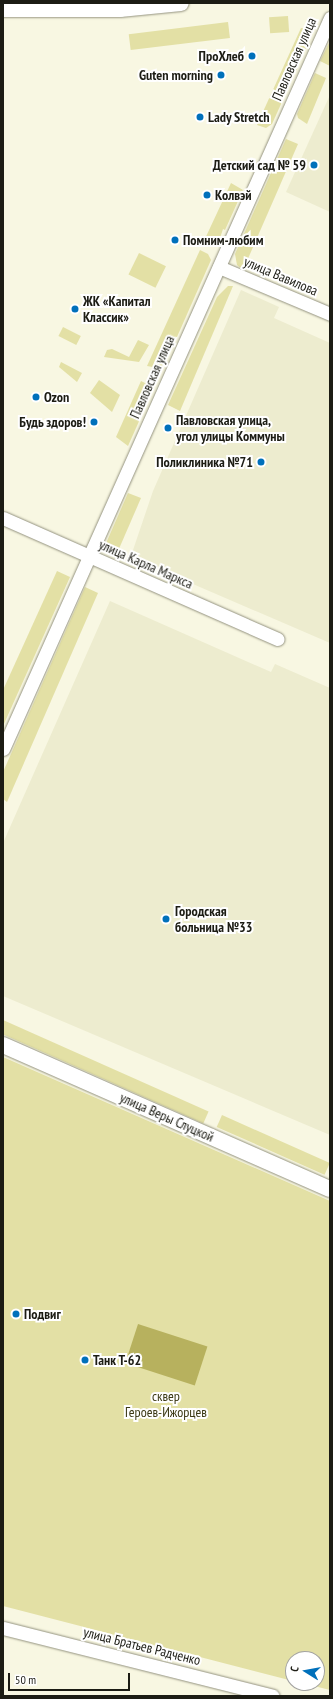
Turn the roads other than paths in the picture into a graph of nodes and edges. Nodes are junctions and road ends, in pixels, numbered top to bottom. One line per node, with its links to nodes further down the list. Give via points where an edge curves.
1 (181, 3): 2 (street, via 120,9)
2 (3, 8)
3 (330, 18): 4 (street, Павловская улица)
4 (219, 267): 5 (street, улица Вавилова); 7 (street, Павловская улица)
5 (330, 314)
6 (3, 518): 7 (street, улица Карла Маркса)
7 (89, 556): 8 (street, улица Карла Маркса); 9 (street, Павловская улица)
8 (277, 639)
9 (3, 749)
10 (3, 1045): 11 (street, улица Веры Слуцкой)
11 (330, 1189)
12 (3, 1628): 13 (street, улица Братьев Радченко)
13 (273, 1696)

